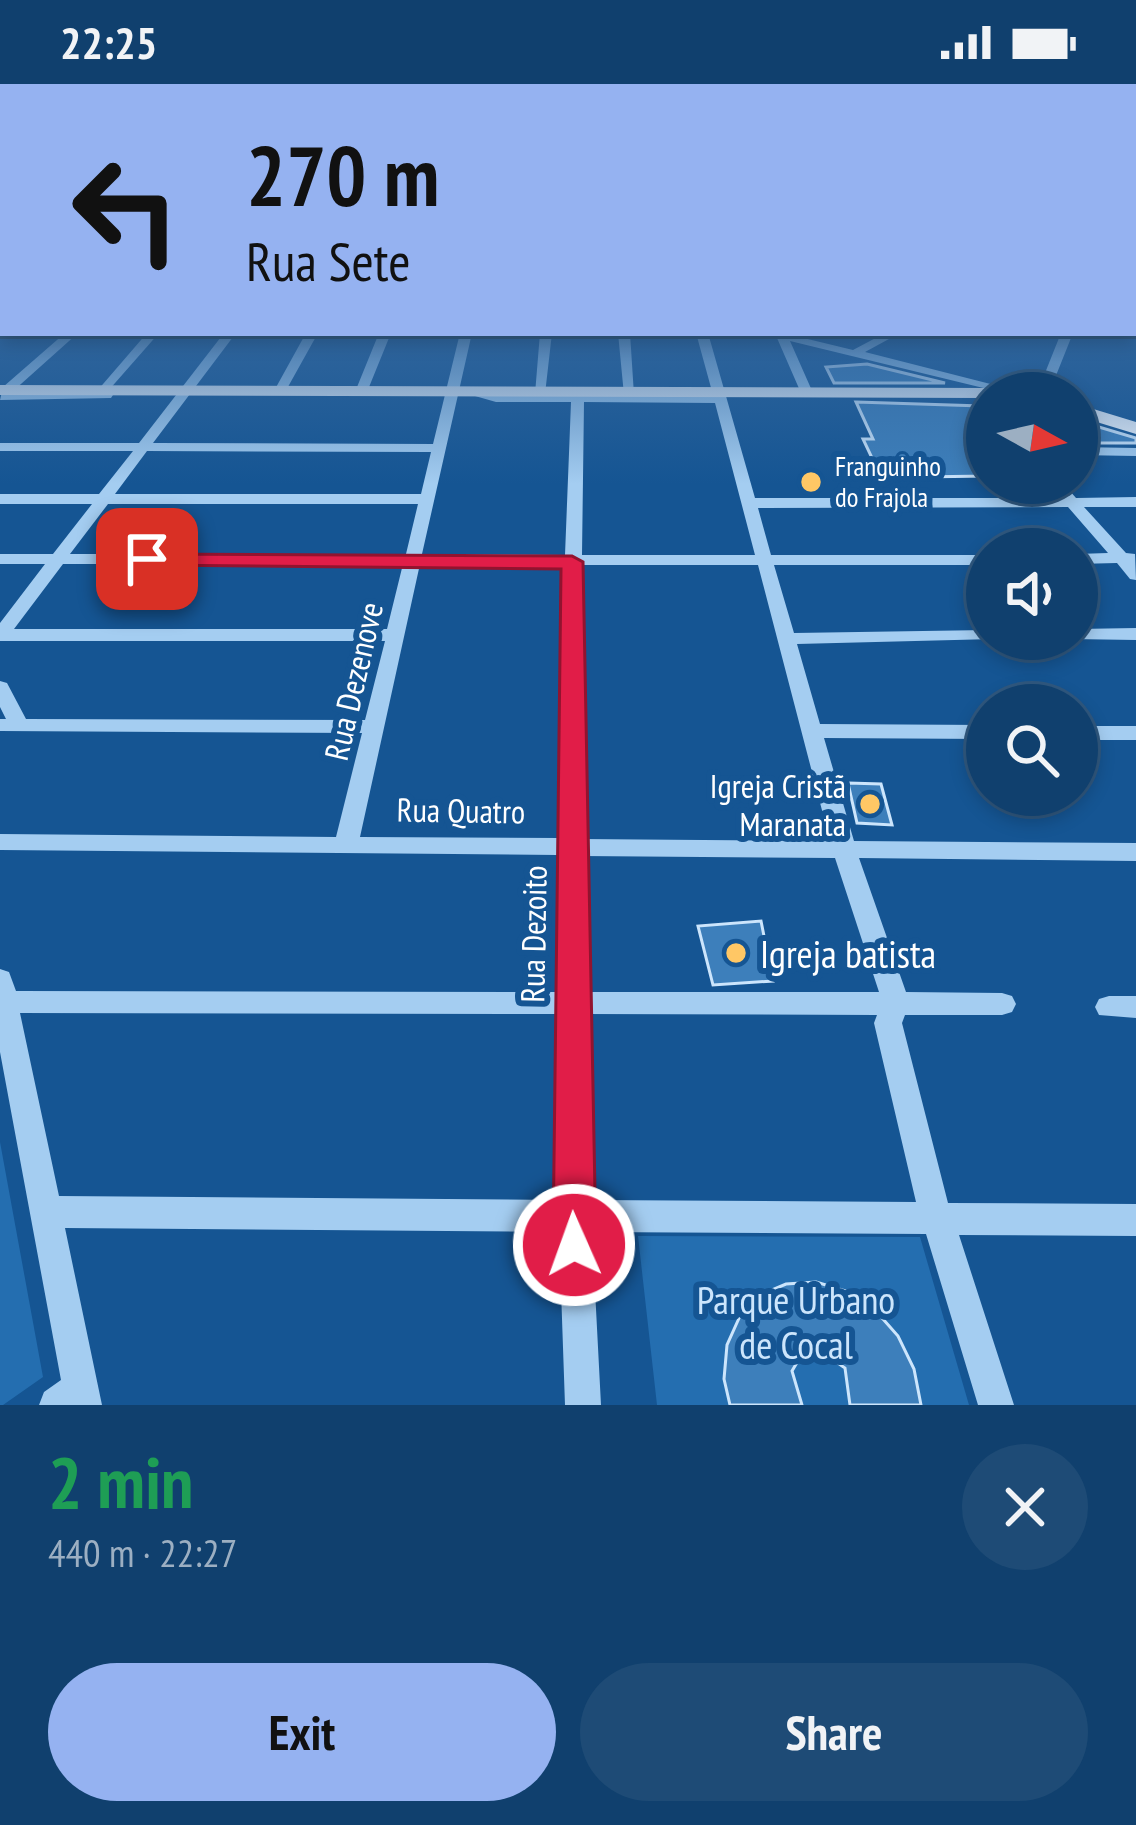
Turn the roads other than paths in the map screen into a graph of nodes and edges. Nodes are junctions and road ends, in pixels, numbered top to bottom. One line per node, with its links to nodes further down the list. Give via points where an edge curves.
1 (39, 361): 15 (street)
2 (129, 361): 13 (street)
3 (212, 361): 16 (street)
4 (297, 361): 14 (street)
5 (374, 361): 17 (street)
6 (460, 361): 18 (street, Rua Dezenove)
7 (543, 361): 19 (street)
8 (626, 361): 20 (street)
9 (710, 361): 24 (street)
10 (790, 361): 21 (street)
11 (891, 361): 12 (street)
12 (966, 379)
13 (102, 390): 15 (main road); 16 (main road)
14 (280, 391): 16 (main road); 17 (main road)
15 (2, 392): 16 (street)
16 (192, 392): 18 (street); 30 (street)
17 (361, 392): 18 (main road)
18 (453, 392): 19 (main road); 23 (street); 31 (street, Rua Dezenove)
19 (540, 392): 23 (main road)
20 (629, 393): 23 (main road); 24 (main road)
21 (807, 393): 22 (main road); 24 (main road)
22 (966, 394)
23 (577, 395): 24 (street); 48 (street, Rua Dezoito)
24 (720, 396): 40 (street)
25 (1098, 402): 26 (main road)
26 (1136, 406)
27 (1098, 416): 28 (main road)
28 (1136, 428)
29 (0, 447): 30 (street)
30 (143, 447): 31 (street); 34 (street)
31 (440, 448): 36 (street, Rua Dezenove)
32 (1098, 451): 33 (street)
33 (1136, 452)
34 (108, 497): 35 (street); 36 (street); 42 (street)
35 (0, 499)
36 (428, 499): 47 (street, Rua Dezenove)
37 (966, 502): 40 (street)
38 (1098, 502): 39 (street)
39 (1136, 502)
40 (751, 503): 49 (street)
41 (1072, 504): 43 (street)
42 (59, 558): 45 (street); 47 (street); 52 (street)
43 (1130, 558): 44 (street); 50 (street)
44 (1098, 559)
45 (0, 560)
46 (966, 560): 49 (street)
47 (412, 561): 48 (street); 53 (street, Rua Dezenove)
48 (572, 562): 49 (street); 66 (street, Rua Dezoito)
49 (764, 563): 56 (street)
50 (1136, 575)
51 (1136, 634): 54 (street)
52 (0, 635): 53 (street)
53 (395, 635): 59 (street, Rua Dezenove)
54 (1098, 635)
55 (966, 636): 56 (street)
56 (786, 639): 60 (street)
57 (0, 687): 58 (street)
58 (9, 725): 59 (street)
59 (372, 727): 65 (street, Rua Dezenove)
60 (813, 730): 61 (street); 67 (street)
61 (966, 732)
62 (1098, 733): 63 (street)
63 (1136, 733)
64 (0, 842): 65 (street, Rua Quatro)
65 (346, 844): 66 (street, Rua Quatro)
66 (573, 848): 67 (street, Rua Quatro); 70 (street, Rua Dezoito)
67 (844, 848): 68 (street, Rua Quatro); 71 (street)
68 (1136, 852)
69 (1, 994): 70 (street); 73 (street)
70 (571, 1001): 71 (street); 75 (street, Rua Dezoito)
71 (896, 1002): 72 (street); 77 (street, via 888,1022)
72 (1002, 1004)
73 (5, 1040): 74 (street)
74 (45, 1212): 75 (street); 78 (street)
75 (573, 1218): 77 (street); 79 (street, Rua Dezoito)
76 (1136, 1220): 77 (street)
77 (936, 1222): 80 (street)
78 (74, 1399)
79 (583, 1405)
80 (996, 1405)

